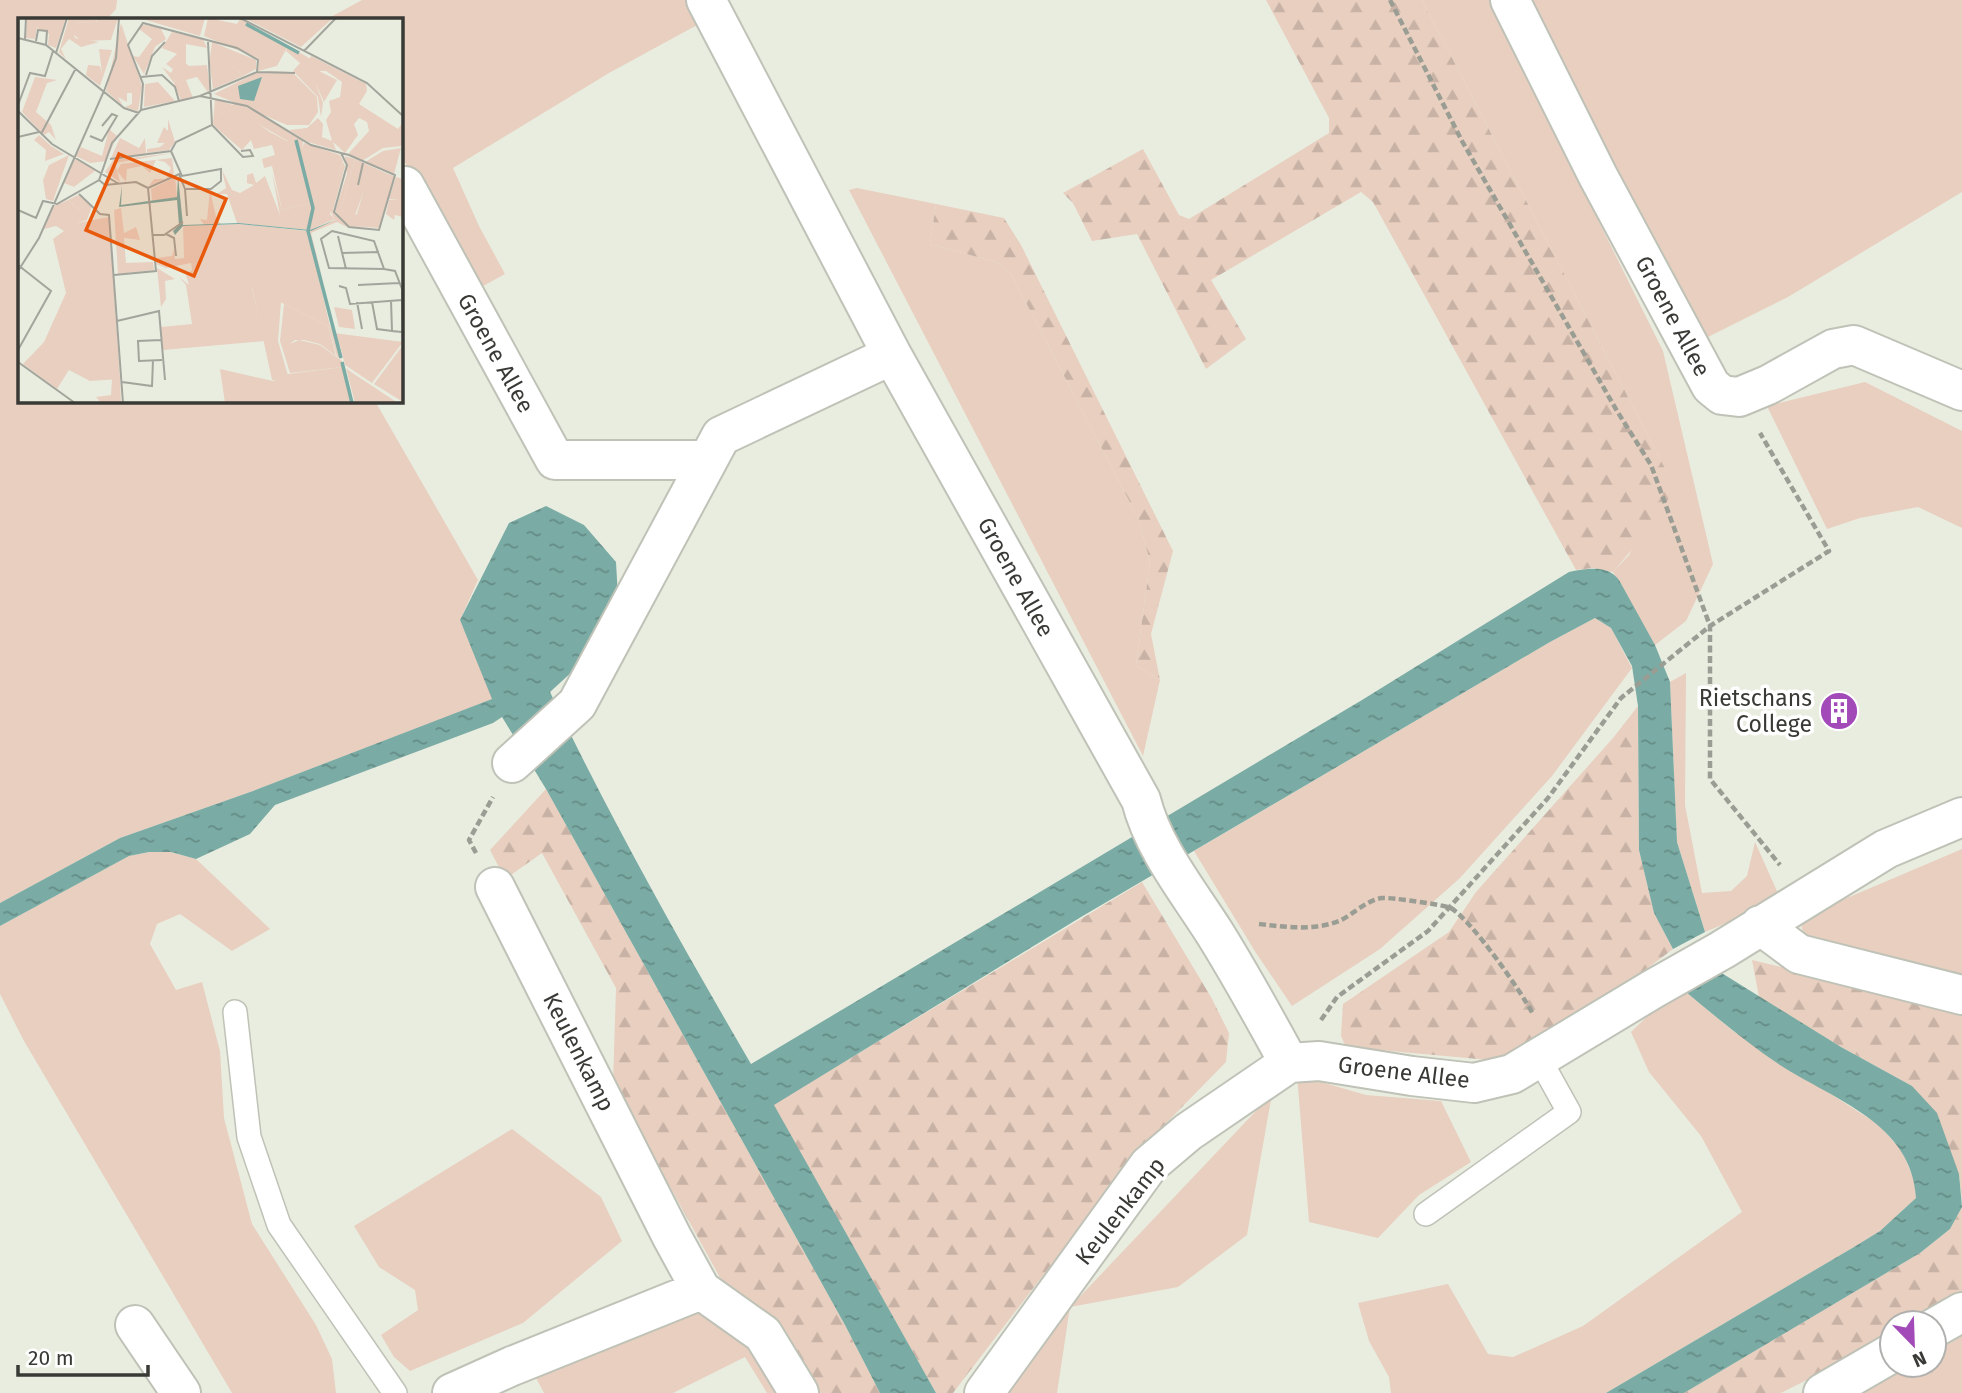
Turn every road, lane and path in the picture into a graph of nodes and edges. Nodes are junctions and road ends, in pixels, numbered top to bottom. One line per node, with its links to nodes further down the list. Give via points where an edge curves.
1 (706, 0): 5 (street, Groene Allee)
2 (1390, 0): 9 (path, via 1462,141 1651,465)
3 (1510, 0): 7 (street, Groene Allee, via 1711,386 1722,395)
4 (405, 186): 8 (street, Groene Allee, via 555,460)
5 (892, 355): 8 (street, via 722,436); 15 (street, Groene Allee, via 1179,878)
6 (1962, 391): 7 (street, via 1854,345 1833,349)
7 (1739, 397): 9 (path, via 1829,551)
8 (708, 460): 10 (street, via 576,704)
9 (1710, 626): 13 (path, via 1710,779); 14 (path, via 1621,698 1548,798)
10 (512, 763): 12 (path, via 469,840)
11 (1962, 817): 13 (street, Groene Allee, via 1886,849)
12 (495, 887): 22 (street, Keulenkamp)
13 (1806, 897): 16 (street, Groene Allee)
14 (1449, 907): 15 (path, via 1383,898 1341,920 1294,928); 19 (path, via 1521,991); 20 (path, via 1428,931 1337,997)
15 (1206, 919): 20 (street, Groene Allee)
16 (1760, 925): 17 (street, via 1799,954); 19 (street, Groene Allee)
17 (1962, 995)
18 (234, 1012): 26 (lane, via 249,1137 279,1225)
19 (1546, 1053): 20 (street, Groene Allee, via 1512,1074 1474,1083 1319,1061); 21 (lane, via 1569,1112)
20 (1289, 1063): 29 (street, Keulenkamp, via 1188,1132 1149,1166)
21 (1426, 1213)
22 (701, 1290): 27 (street); 28 (street, Keulenkamp, via 763,1334)
23 (135, 1325): 25 (street)
24 (1878, 1361): 30 (street)
25 (181, 1393)
26 (395, 1393)
27 (452, 1393)
28 (799, 1393)
29 (984, 1393)
30 (1823, 1393)

